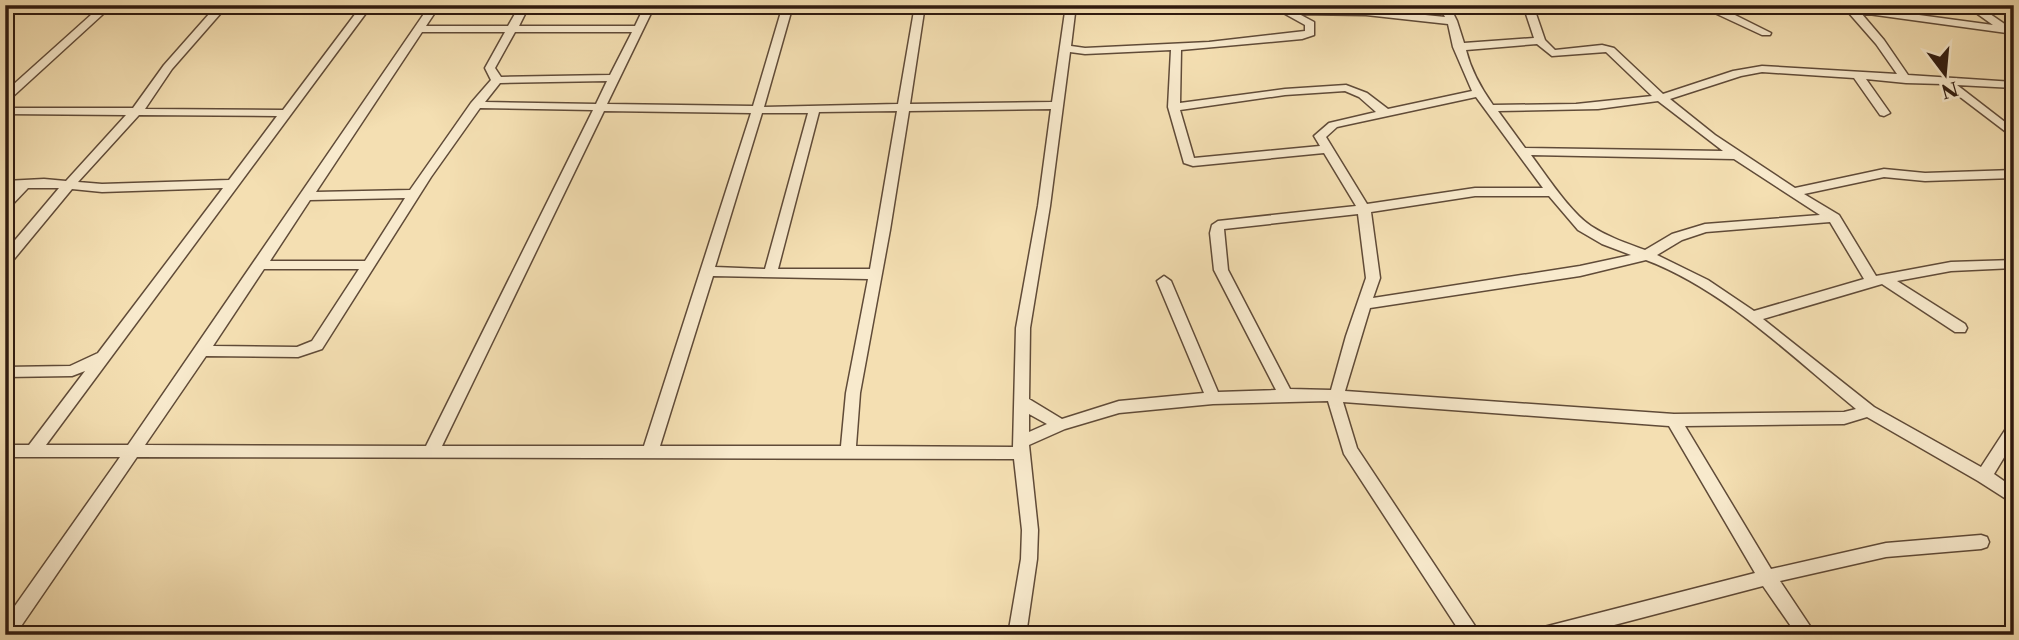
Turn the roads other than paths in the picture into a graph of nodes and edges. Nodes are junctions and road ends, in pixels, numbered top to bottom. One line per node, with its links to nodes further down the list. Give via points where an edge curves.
1 (108, 5): 37 (street)
2 (223, 5): 48 (street)
3 (367, 5): 50 (street)
4 (435, 5): 21 (street)
5 (650, 5): 23 (street)
6 (788, 5): 45 (street)
7 (920, 5): 44 (street)
8 (1071, 5): 28 (street)
9 (1274, 5): 18 (street)
10 (1444, 5): 20 (street)
11 (1528, 5): 26 (street)
12 (1666, 5): 13 (street)
13 (1705, 5): 25 (street)
14 (1821, 5): 17 (street)
15 (1970, 5): 24 (street)
16 (1397, 10): 18 (street); 20 (street)
17 (1852, 10): 24 (street); 33 (street)
18 (1287, 11): 27 (street, via 1310,24 1310,33)
19 (520, 14): 22 (street)
20 (1452, 21): 29 (street)
21 (421, 29): 22 (street); 64 (street)
22 (510, 29): 23 (street); 32 (street, via 490,68)
23 (638, 29): 31 (street)
24 (2011, 32)
25 (1766, 33)
26 (1540, 41): 29 (street); 38 (street, via 1555,54 1610,50)
27 (1175, 45): 28 (street, via 1085,51); 41 (street)
28 (1065, 47): 40 (street)
29 (1458, 47): 36 (street)
30 (1858, 76): 33 (street); 38 (street, via 1749,70); 51 (street)
31 (614, 78): 32 (street); 43 (street)
32 (497, 80): 39 (street)
33 (1906, 80): 34 (street)
34 (1947, 82): 35 (street); 52 (street)
35 (2014, 85)
36 (1479, 93): 42 (street); 49 (street)
37 (5, 98)
38 (1661, 98): 42 (street, via 1570,108); 55 (street)
39 (475, 105): 43 (street); 63 (street)
40 (1058, 105): 44 (street); 89 (street, via 1023,328)
41 (1174, 107): 49 (street, via 1346,88); 53 (street, via 1190,162)
42 (1488, 107): 54 (street)
43 (599, 108): 45 (street); 95 (street)
44 (904, 109): 46 (street); 75 (street)
45 (760, 110): 46 (street); 73 (street)
46 (814, 110): 74 (street)
47 (5, 111): 48 (street)
48 (135, 112): 50 (street); 60 (street)
49 (1384, 112): 53 (street, via 1333,125 1320,136)
50 (284, 113): 58 (street)
51 (1884, 113)
52 (2014, 135)
53 (1327, 149): 66 (street)
54 (1520, 151): 55 (street); 61 (street)
55 (1735, 155): 62 (street)
56 (2014, 174): 62 (street, via 1925,177 1884,173)
57 (25, 184): 59 (street); 60 (street); 65 (street)
58 (232, 184): 60 (street); 82 (street)
59 (5, 185)
60 (68, 186): 69 (street)
61 (1552, 192): 66 (street, via 1475,192); 68 (street, via 1583,227)
62 (1794, 192): 67 (street)
63 (415, 194): 64 (street); 72 (street)
64 (305, 196): 71 (street)
65 (5, 205)
66 (1364, 209): 78 (street, via 1373,278); 87 (street, via 1218,225 1222,270)
67 (1834, 218): 68 (street, via 1705,228 1677,237); 77 (street)
68 (1646, 256): 78 (street, via 1567,274); 79 (street, via 1703,283)
69 (5, 261)
70 (2014, 264): 77 (street, via 1965,265)
71 (258, 265): 72 (street); 81 (street)
72 (370, 265): 81 (street, via 310,350)
73 (706, 271): 74 (street); 99 (street)
74 (770, 274): 75 (street)
75 (876, 274): 100 (street, via 853,393)
76 (1164, 281): 88 (street)
77 (1880, 281): 79 (street); 80 (street)
78 (1363, 304): 86 (street)
79 (1752, 317): 90 (street)
80 (1960, 328)
81 (202, 351): 98 (street)
82 (105, 354): 83 (street); 85 (street)
83 (72, 371): 84 (street); 85 (street, via 80,377)
84 (5, 372)
85 (80, 387): 97 (street)
86 (1338, 394): 87 (street); 91 (street, via 1517,412); 108 (street, via 1336,407 1350,450)
87 (1286, 396): 88 (street)
88 (1213, 398): 92 (street, via 1119,407)
89 (1022, 402): 92 (street); 94 (street)
90 (1869, 411): 91 (street, via 1833,419); 102 (street)
91 (1674, 420): 105 (street)
92 (1060, 425): 94 (street)
93 (2014, 429): 101 (street)
94 (1021, 448): 100 (street); 107 (street, via 1030,530)
95 (432, 450): 98 (street); 99 (street)
96 (5, 451): 97 (street)
97 (33, 451): 98 (street)
98 (131, 451): 106 (street)
99 (650, 452): 100 (street)
100 (848, 453)
101 (2006, 453): 102 (street)
102 (1984, 476): 103 (street)
103 (2014, 497)
104 (1981, 542): 105 (street, via 1886,550)
105 (1767, 577): 109 (street); 110 (street)
106 (5, 635)
107 (1017, 635)
108 (1472, 635)
109 (1545, 635)
110 (1807, 635)

